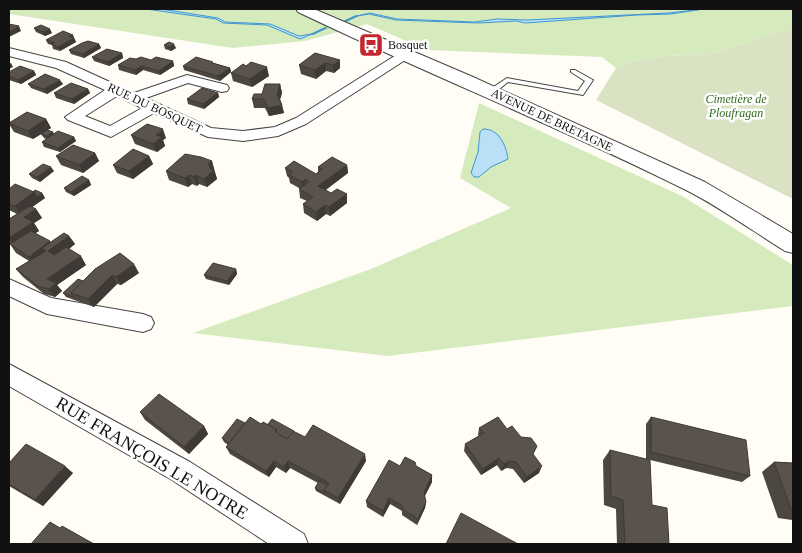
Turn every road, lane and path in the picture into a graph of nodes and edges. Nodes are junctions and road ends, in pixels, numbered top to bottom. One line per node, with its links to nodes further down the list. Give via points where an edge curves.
1 (303, 9): 3 (street, AVENUE DE BRETAGNE)
2 (9, 52): 6 (street, RUE DU BOSQUET, via 61,65)
3 (406, 55): 7 (street, AVENUE DE BRETAGNE); 9 (street, RUE DU BOSQUET, via 278,132 243,136 208,132)
4 (573, 70): 7 (lane, via 589,80 580,93 508,80)
5 (222, 88): 8 (street, via 187,79)
6 (116, 90): 8 (street, RUE DU BOSQUET); 9 (street, via 73,117 111,132)
7 (490, 92): 10 (street, AVENUE DE BRETAGNE, via 697,187)
8 (134, 98): 9 (street, RUE DU BOSQUET)
9 (154, 107)
10 (793, 244)
11 (9, 287): 12 (street, via 47,306)
12 (143, 323)
13 (9, 374): 14 (street, RUE FRANÇOIS LE NOTRE, via 181,471)
14 (294, 544)

